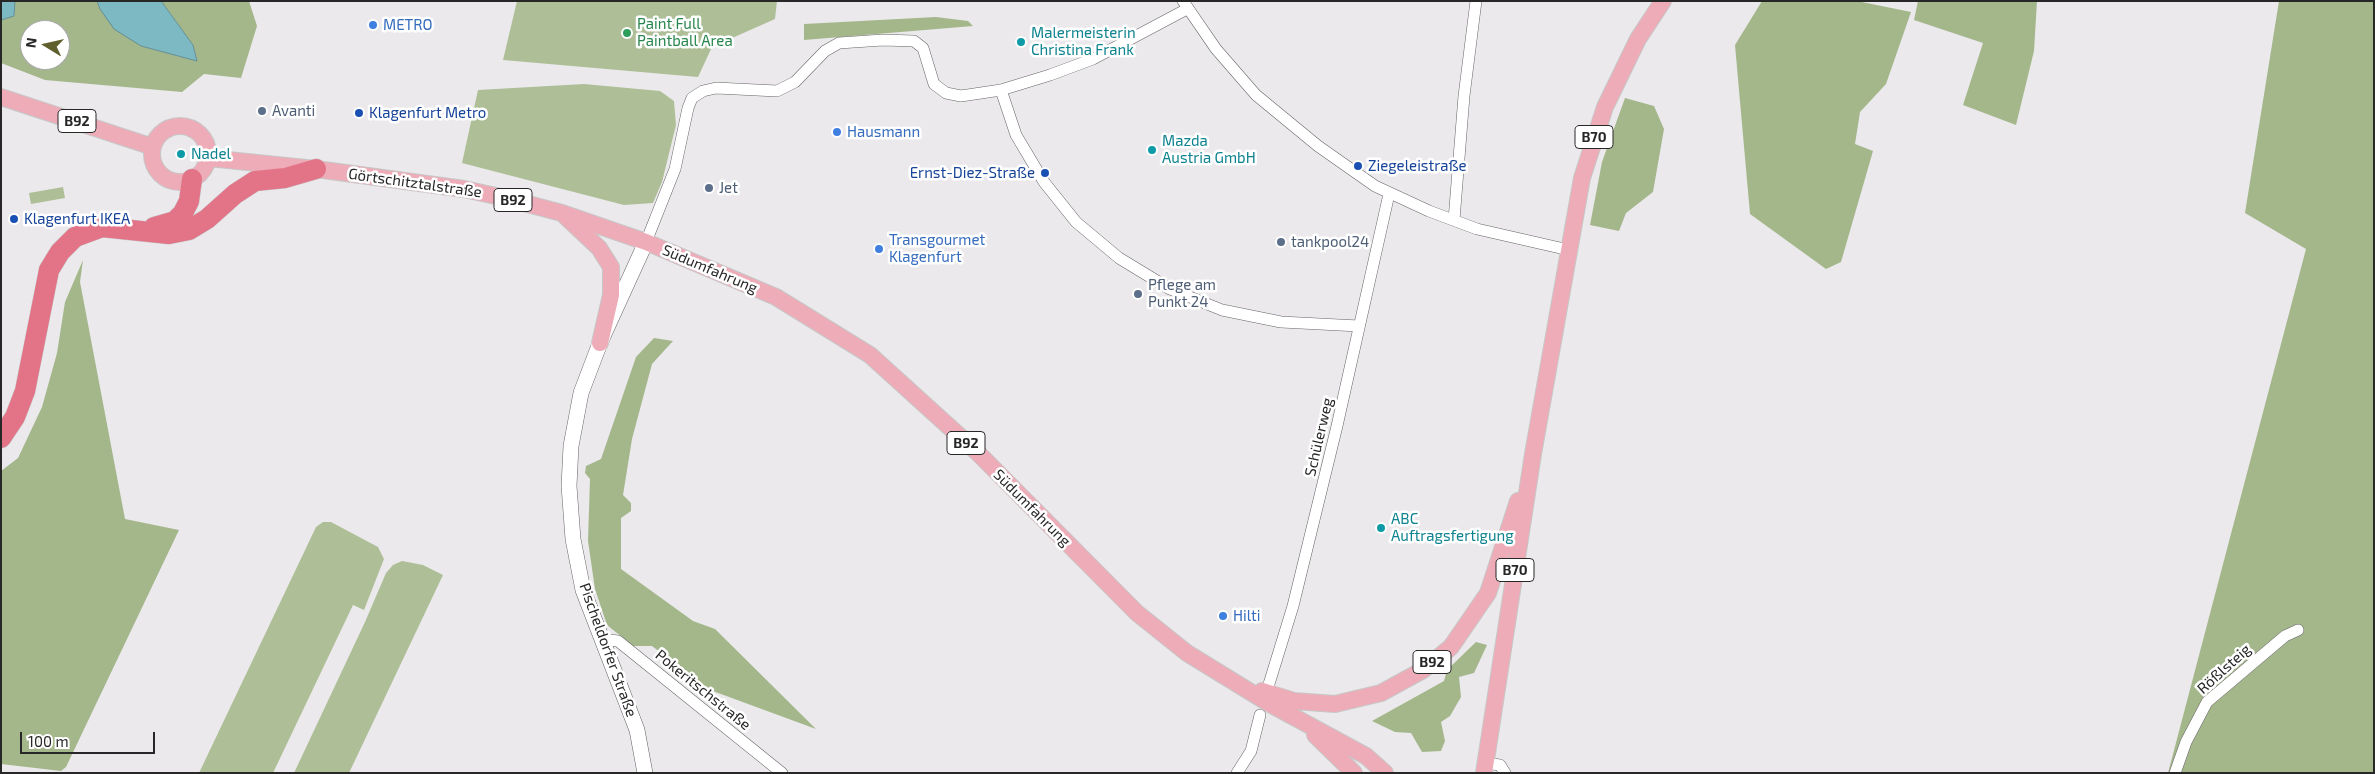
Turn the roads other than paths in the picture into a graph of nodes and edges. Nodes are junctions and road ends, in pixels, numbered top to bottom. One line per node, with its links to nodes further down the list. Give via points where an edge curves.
1 (1476, 1): 12 (street)
2 (1663, 1): 15 (main road, B70, via 1638,39 1605,106 1582,178)
3 (1185, 5): 4 (street, via 1094,58); 10 (street, via 1216,49 1256,95 1318,146)
4 (1000, 90): 14 (street, via 961,96 946,93 934,84 923,48 914,41 883,40 839,43 825,51 795,82 777,91 716,88 702,91 692,98 688,108 675,169); 16 (street, via 1016,135 1044,182 1076,222 1118,258 1170,289 1222,310 1281,322)
5 (1, 97): 6 (main road, B92)
6 (153, 147): 7 (main road, via 166,130 186,126 203,138); 9 (main road, via 152,156 159,172 175,181)
7 (208, 158): 8 (main road, Görtschitztalstraße / B92); 9 (main road)
8 (316, 169): 11 (main road, Görtschitztalstraße / B92, via 464,190); 13 (highway, via 285,178 255,181 190,230 151,234)
9 (192, 179): 13 (highway, via 189,201 175,221 162,226)
10 (1389, 194): 12 (street); 16 (street, Schülerweg)
11 (562, 213): 14 (main road, Görtschitztalstraße / B92); 17 (main road, via 599,248 611,267 611,295)
12 (1454, 220): 15 (street, via 1494,234)
13 (132, 229): 18 (highway, via 102,227 88,230 75,237 60,252 49,270 25,391 15,417)
14 (646, 242): 17 (main road, Pischeldorfer Straße); 22 (main road, Südumfahrung / B92, via 776,297 870,355 977,452 1137,613 1187,653)
15 (1569, 250): 19 (main road, B70)
16 (1359, 326): 23 (street, Schülerweg, via 1294,606)
17 (600, 343): 21 (main road, Pischeldorfer Straße, via 576,412 569,486 573,539 583,590)
18 (1, 438)
19 (1533, 454): 22 (main road, B92, via 1488,593 1451,646 1423,670 1381,693 1335,704 1315,704 1272,695); 26 (main road, B70)
20 (2298, 630): 33 (street, Rößlsteig, via 2285,636 2207,702 2186,742)
21 (601, 639): 27 (main road, Pischeldorfer Straße, via 637,730); 28 (street, Pokeritschstraße, via 618,641)
22 (1212, 668): 25 (main road, Südumfahrung / B92)
23 (1269, 684)
24 (1260, 715): 29 (street, via 1251,751)
25 (1295, 717): 30 (main road, B92); 31 (main road, Südumfahrung / B92, via 1366,756)
26 (1484, 768): 32 (street, via 1500,765)
27 (646, 773)
28 (782, 773)
29 (1237, 773)
30 (1354, 773)
31 (1385, 773)
32 (1506, 773)
33 (2175, 773)

